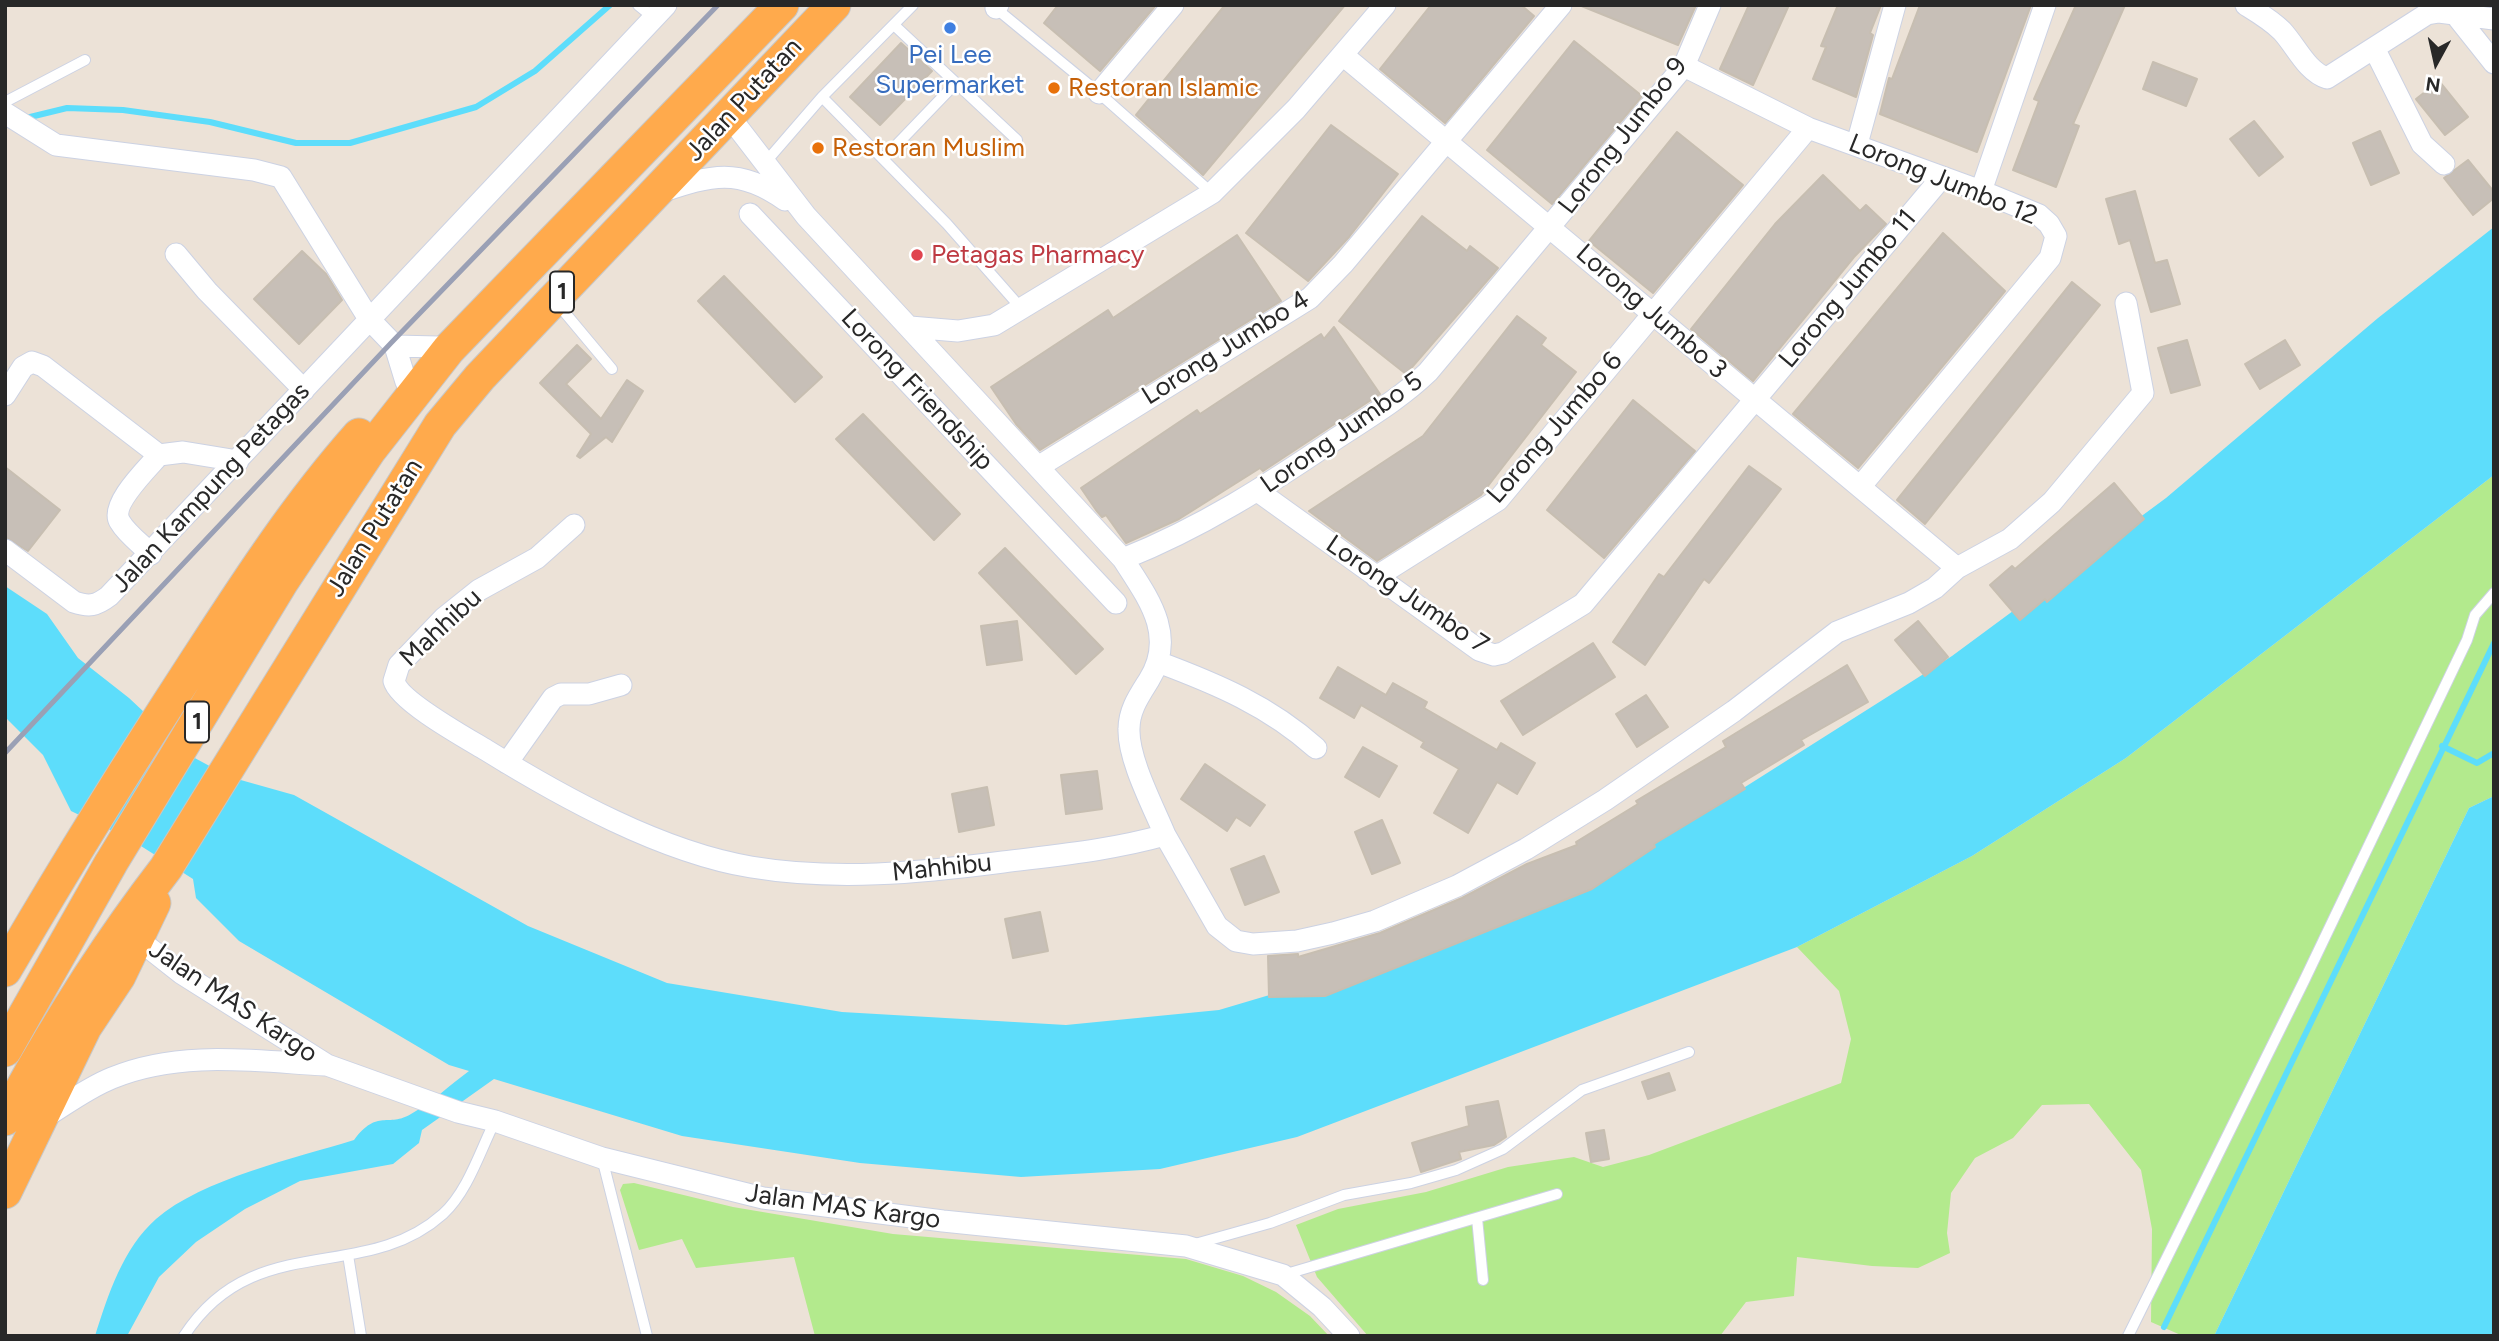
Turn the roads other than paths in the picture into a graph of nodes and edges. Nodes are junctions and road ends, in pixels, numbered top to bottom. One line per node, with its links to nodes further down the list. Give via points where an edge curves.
1 (782, 5): 47 (highway, Jalan Putatan / 1)
2 (834, 5): 26 (highway, Jalan Putatan / 1)
3 (912, 5): 15 (lane)
4 (1173, 5): 22 (street)
5 (1385, 5): 17 (street)
6 (1561, 5): 29 (street, Lorong Jumbo 4)
7 (1710, 5): 20 (street, Lorong Jumbo 9)
8 (1895, 5): 30 (street)
9 (2045, 5): 35 (street)
10 (2246, 5): 16 (street, via 2280,29 2319,76 2335,75)
11 (995, 6): 22 (lane)
12 (650, 9): 46 (street, Jalan Kampung Petagas)
13 (2455, 13): 14 (street); 16 (street, via 2427,15); 19 (street)
14 (2494, 19)
15 (894, 25): 21 (lane); 23 (lane)
16 (2375, 50): 33 (street, via 2422,144)
17 (1344, 56): 29 (street, Lorong Jumbo 3); 37 (street)
18 (85, 60): 24 (lane)
19 (2494, 63)
20 (1684, 66): 27 (street, Lorong Jumbo 12); 40 (street, Lorong Jumbo 9)
21 (955, 84): 28 (lane); 31 (lane)
22 (1099, 93): 37 (lane)
23 (822, 97): 31 (lane); 32 (lane)
24 (5, 102)
25 (5, 113): 46 (street, via 43,139 68,147 281,177)
26 (729, 116): 32 (street); 36 (highway, Jalan Putatan / 1)
27 (1808, 128): 30 (street, Lorong Jumbo 12); 45 (street, Lorong Jumbo 6)
28 (1017, 139)
29 (1447, 140): 40 (street, Lorong Jumbo 3); 58 (street, Lorong Jumbo 4, via 1310,298)
30 (1857, 144): 34 (street, Lorong Jumbo 12)
31 (883, 159): 44 (lane)
32 (764, 164): 39 (street)
33 (2444, 164)
34 (1942, 177): 35 (street, Lorong Jumbo 12); 55 (street, Lorong Jumbo 11)
35 (1981, 191): 59 (street, Lorong Jumbo 12, via 2039,215 2056,236 2055,247 1964,365)
36 (657, 193): 39 (street, via 702,178 729,176 767,188); 42 (highway, Jalan Putatan / 1)
37 (1212, 193): 44 (street)
38 (750, 214): 65 (street, Lorong Friendship)
39 (806, 216): 48 (street)
40 (1551, 226): 45 (street, Lorong Jumbo 3); 60 (street, Lorong Jumbo 5, via 1409,390)
41 (176, 254): 53 (street)
42 (554, 300): 51 (lane); 76 (highway, Jalan Putatan / 1, via 440,425)
43 (2126, 303): 66 (street, via 2143,393 2033,521)
44 (1021, 308): 48 (street, via 995,324 958,331)
45 (1653, 313): 55 (street, Lorong Jumbo 3); 68 (street, Lorong Jumbo 6, via 1498,500)
46 (369, 319): 49 (street); 53 (street, Jalan Kampung Petagas)
47 (477, 320): 50 (highway); 67 (highway, Jalan Putatan / 1)
48 (910, 327): 58 (street)
49 (395, 346): 50 (street); 52 (street)
50 (438, 347): 52 (highway)
51 (612, 369)
52 (406, 382): 67 (highway, via 327,471)
53 (304, 390): 57 (street, Jalan Kampung Petagas)
54 (5, 395): 56 (street, via 23,367 32,362 43,366)
55 (1755, 402): 59 (street, Lorong Jumbo 3); 68 (street, Lorong Jumbo 7, via 1583,604 1503,653 1479,650)
56 (159, 455): 57 (street, via 183,452); 64 (street, via 119,503 116,513)
57 (237, 461): 64 (street, Jalan Kampung Petagas)
58 (1038, 467): 63 (street)
59 (1860, 487): 66 (street, Lorong Jumbo 3)
60 (1259, 492): 63 (street, Lorong Jumbo 5, via 1191,530); 68 (street, Lorong Jumbo 7)
61 (574, 525): 74 (street, Mahhibu, via 537,558 479,590 453,611 399,665 395,675 396,688 403,695)
62 (5, 550): 64 (street, Jalan Kampung Petagas, via 86,606 98,605)
63 (1117, 553): 65 (street); 71 (street, via 1156,609 1161,635)
64 (150, 554)
65 (1084, 567): 70 (street, Lorong Friendship)
66 (1957, 568): 75 (street, via 1909,603 1837,632 1734,711 1558,830 1490,870 1375,921 1297,941 1236,941 1217,926)
67 (272, 571): 78 (highway, via 82,839); 79 (highway, Jalan Putatan / 1, via 111,863)
68 (1376, 577)
69 (2494, 593): 92 (lane, via 2475,615 2310,969)
70 (1116, 603)
71 (1158, 663): 73 (street, via 1253,701); 75 (street, via 1131,714 1129,740)
72 (621, 685): 74 (street, via 553,698)
73 (1316, 748)
74 (506, 763): 75 (street, Mahhibu, via 663,840 748,867 775,870 854,875 925,872 1091,852)
75 (1165, 835)
76 (166, 868): 77 (highway); 79 (highway, Jalan Putatan / 1)
77 (139, 940): 81 (street, Jalan MAS Kargo, via 181,973); 82 (highway)
78 (5, 970)
79 (19, 1048): 82 (highway, Jalan Putatan / 1)
80 (1689, 1052): 88 (lane, via 1582,1090 1503,1149 1456,1170 1344,1195 1232,1235)
81 (327, 1065): 82 (street, Jalan MAS Kargo, via 228,1059 153,1065 110,1078); 83 (street, Jalan MAS Kargo)
82 (21, 1121): 85 (highway)
83 (495, 1121): 84 (street, Jalan MAS Kargo); 89 (lane, via 467,1180 444,1212 409,1236)
84 (602, 1158): 88 (street, Jalan MAS Kargo, via 785,1201); 95 (lane)
85 (5, 1192)
86 (1557, 1194): 87 (lane)
87 (1477, 1218): 90 (lane); 91 (lane)
88 (1186, 1246): 90 (street, Jalan MAS Kargo)
89 (348, 1255): 93 (lane, via 245,1278 208,1306); 94 (lane)
90 (1283, 1275): 96 (street, Jalan MAS Kargo)
91 (1483, 1280)
92 (2130, 1333): 97 (lane)
93 (184, 1336)
94 (361, 1336)
95 (647, 1336)
96 (1349, 1336)
97 (2143, 1336)

